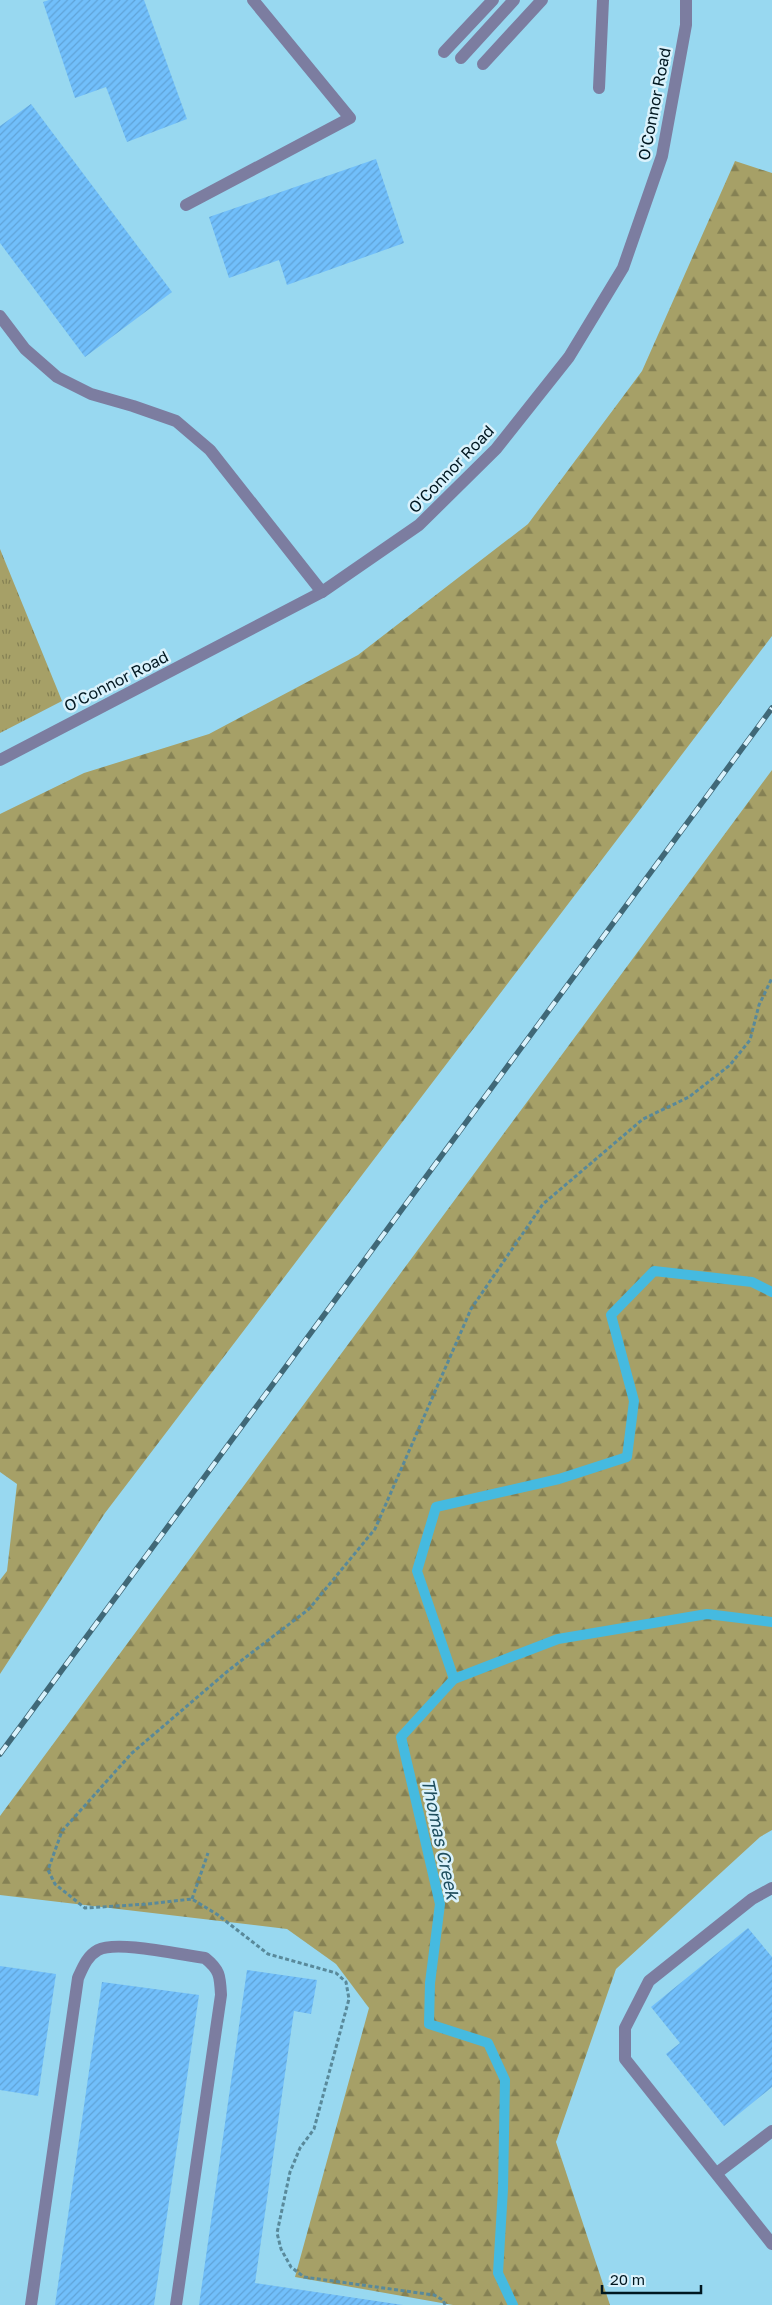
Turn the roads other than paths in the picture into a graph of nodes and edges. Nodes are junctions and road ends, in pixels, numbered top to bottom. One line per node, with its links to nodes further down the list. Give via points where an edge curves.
1 (253, 0): 11 (street, via 350,118)
2 (492, 0): 7 (street)
3 (514, 0): 8 (street)
4 (542, 0): 9 (street)
5 (603, 0): 10 (street)
6 (686, 0): 13 (street, O'Connor Road, via 686,25 662,156 623,268 569,357 496,449 419,525)
7 (444, 52)
8 (461, 58)
9 (483, 64)
10 (599, 88)
11 (186, 205)
12 (0, 316): 13 (street, via 25,349 57,377 91,394 176,421 210,450)
13 (322, 592): 14 (street, O'Connor Road)
14 (0, 760)
15 (772, 1888): 17 (street, via 752,1898 649,1981 625,2028 625,2059)
16 (772, 2131): 17 (street)
17 (717, 2173): 18 (street)
18 (772, 2244)
19 (31, 2305): 20 (street, via 78,1978 86,1961 98,1950 114,1945 205,1958 216,1967 220,1980 221,1995)
20 (176, 2305)

